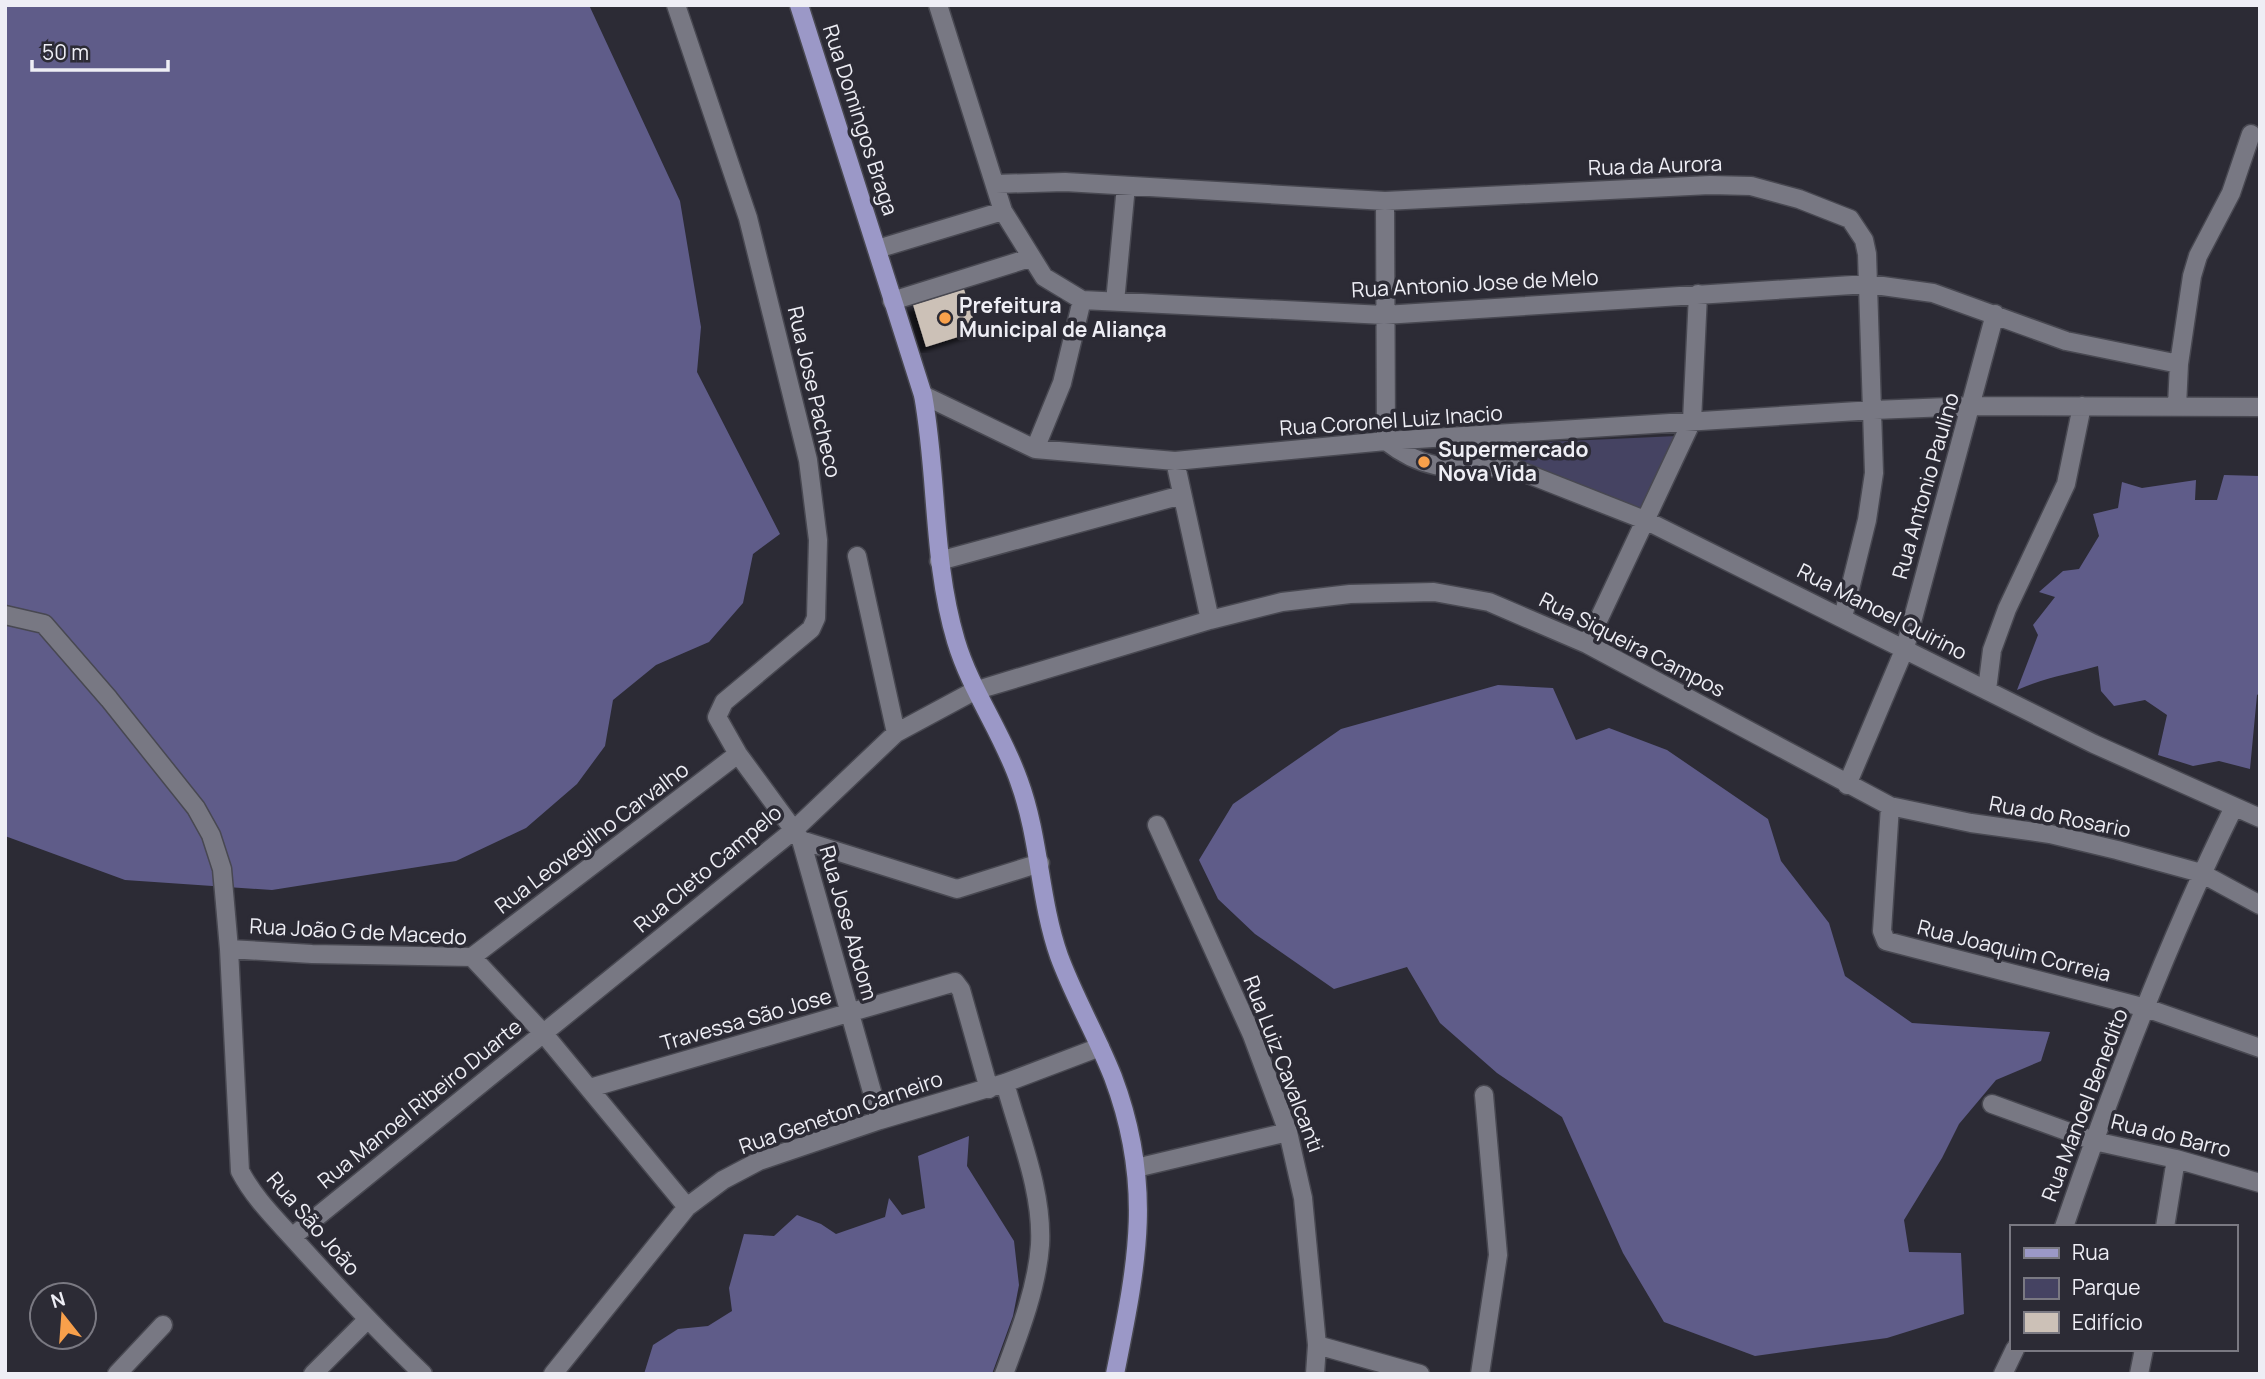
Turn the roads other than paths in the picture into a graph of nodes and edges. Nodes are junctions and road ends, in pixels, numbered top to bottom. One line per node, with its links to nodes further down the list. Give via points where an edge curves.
1 (676, 5): 43 (street, Rua Jose Pacheco, via 748,218 815,502 816,618 803,639 718,710 720,724)
2 (799, 5): 9 (main road, Rua Domingos Braga)
3 (938, 5): 5 (street, Rua Antonio Jose de Melo)
4 (2251, 134): 18 (street, via 2231,193 2198,256)
5 (996, 184): 6 (street, Rua da Aurora); 8 (street, Rua Antonio Jose de Melo)
6 (1126, 186): 7 (street, Rua da Aurora); 15 (street)
7 (1385, 201): 11 (street, Rua da Aurora, via 1751,186 1850,219 1864,240); 17 (street)
8 (1003, 211): 9 (street); 10 (street, Rua Antonio Jose de Melo)
9 (877, 249): 14 (main road, Rua Domingos Braga)
10 (1030, 258): 13 (street, Rua Antonio Jose de Melo, via 1045,277); 14 (street)
11 (1868, 284): 12 (street, Rua Antonio Jose de Melo); 16 (street, via 1933,293); 24 (street, Rua da Aurora)
12 (1698, 294): 17 (street, Rua Antonio Jose de Melo); 25 (street)
13 (1082, 300): 15 (street, Rua Antonio Jose de Melo); 28 (street, via 1062,383)
14 (892, 301): 19 (main road, Rua Domingos Braga)
15 (1115, 302): 17 (street, Rua Antonio Jose de Melo)
16 (1995, 314): 18 (street, via 2093,349); 20 (street, Rua Antonio Paulino)
17 (1384, 315): 27 (street)
18 (2179, 364): 22 (street)
19 (923, 395): 28 (street, Rua Coronel Luiz Inacio); 34 (main road, Rua Domingos Braga, via 932,440)
20 (1973, 406): 21 (street, Rua Coronel Luiz Inacio); 24 (street, Rua Coronel Luiz Inacio); 39 (street, Rua Antonio Paulino)
21 (2082, 406): 22 (street, Rua Coronel Luiz Inacio); 40 (street, via 2066,484 2007,609 1992,650)
22 (2177, 406): 23 (street, Rua Coronel Luiz Inacio)
23 (2260, 407)
24 (1874, 410): 25 (street, Rua Coronel Luiz Inacio); 36 (street, Rua da Aurora, via 1874,473 1867,520)
25 (1692, 421): 26 (street, Rua Coronel Luiz Inacio); 32 (street)
26 (1509, 436): 27 (street, Rua Coronel Luiz Inacio); 30 (street)
27 (1387, 441): 29 (street, Rua Coronel Luiz Inacio); 30 (street, via 1405,456 1438,467)
28 (1035, 449): 29 (street, Rua Coronel Luiz Inacio)
29 (1175, 461): 31 (street)
30 (1510, 467): 32 (street, Rua Manoel Quirino)
31 (1182, 495): 34 (street); 37 (street)
32 (1647, 521): 36 (street, Rua Manoel Quirino); 38 (street)
33 (857, 556): 42 (street)
34 (939, 561): 41 (main road, Rua Domingos Braga, via 943,597)
35 (5, 615): 53 (street, Rua João G de Macedo, via 44,624 196,808 222,869)
36 (1843, 617): 39 (street, Rua Manoel Quirino)
37 (1210, 620): 38 (street, Rua Siqueira Campos, via 1282,602 1350,594 1434,592 1489,602); 41 (street, Rua Siqueira Campos)
38 (1587, 644): 44 (street, Rua Siqueira Campos)
39 (1905, 648): 40 (street, Rua Manoel Quirino); 44 (street, Rua Antonio Paulino)
40 (1987, 690): 46 (street, Rua Manoel Quirino)
41 (974, 691): 42 (street, Rua Cleto Campelo); 50 (main road, Rua Domingos Braga, via 1018,778)
42 (896, 733): 49 (street, Rua Cleto Campelo)
43 (738, 754): 49 (street, Rua Jose Abdom); 54 (street, Rua Leovegilho Carvalho)
44 (1847, 785): 45 (street, Rua do Rosario)
45 (1890, 806): 51 (street, Rua do Rosario, via 2050,834); 55 (street, Rua Joaquim Correia, via 1882,932 1886,941)
46 (2234, 807): 47 (street, Rua Manoel Quirino); 51 (street, Rua Manoel Benedito)
47 (2260, 818)
48 (1157, 825): 65 (street, Rua Luiz Cavalcanti, via 1252,1035)
49 (797, 835): 50 (street, via 957,889); 56 (street, Rua Jose Abdom); 57 (street, Rua Cleto Campelo)
50 (1040, 863): 58 (main road, Rua Domingos Braga, via 1059,955)
51 (2201, 873): 52 (street, Rua do Rosario); 55 (street, Rua Manoel Benedito)
52 (2260, 905)
53 (229, 949): 54 (street, Rua João G de Macedo); 73 (street, Rua São João, via 240,1171 250,1190)
54 (472, 957): 57 (street, Rua João G de Macedo)
55 (2146, 1008): 59 (street, Rua Joaquim Correia); 66 (street, Rua Manoel Benedito)
56 (850, 1014): 60 (street, Travessa São Jose, via 955,982); 61 (street, Travessa São Jose); 64 (street, Rua Jose Abdom)
57 (544, 1034): 61 (street, Rua João G de Macedo); 73 (street, Rua Manoel Ribeiro Duarte)
58 (1100, 1046): 60 (street, Rua Geneton Carneiro); 68 (main road, Rua Domingos Braga, via 1127,1121)
59 (2260, 1048)
60 (997, 1086): 64 (street, Rua Geneton Carneiro); 83 (street, via 1033,1185 1040,1243 1038,1265)
61 (590, 1088): 70 (street, Rua João G de Macedo)
62 (1484, 1094): 87 (street, via 1498,1255)
63 (1992, 1104): 66 (street, Rua do Barro)
64 (880, 1120): 70 (street, Rua Geneton Carneiro, via 759,1161 723,1180)
65 (1288, 1132): 68 (street); 76 (street, Rua Luiz Cavalcanti, via 1303,1198)
66 (2094, 1140): 67 (street, Rua do Barro); 71 (street, Rua Manoel Benedito)
67 (2176, 1159): 69 (street, Rua do Barro); 72 (street)
68 (1136, 1168): 84 (main road, Rua Domingos Braga, via 1136,1272)
69 (2260, 1183)
70 (687, 1208): 82 (street, Rua Geneton Carneiro)
71 (2065, 1225)
72 (2165, 1225)
73 (292, 1237): 74 (street, Rua São João)
74 (367, 1320): 80 (street); 81 (street, Rua São João)
75 (163, 1325): 79 (street)
76 (1317, 1345): 85 (street, Rua Luiz Cavalcanti); 86 (street)
77 (2014, 1351): 88 (street)
78 (2144, 1351): 89 (street)
79 (117, 1374)
80 (313, 1374)
81 (423, 1374)
82 (553, 1374)
83 (1004, 1374)
84 (1115, 1374)
85 (1315, 1374)
86 (1420, 1374)
87 (1480, 1374)
88 (2003, 1374)
89 (2139, 1374)

